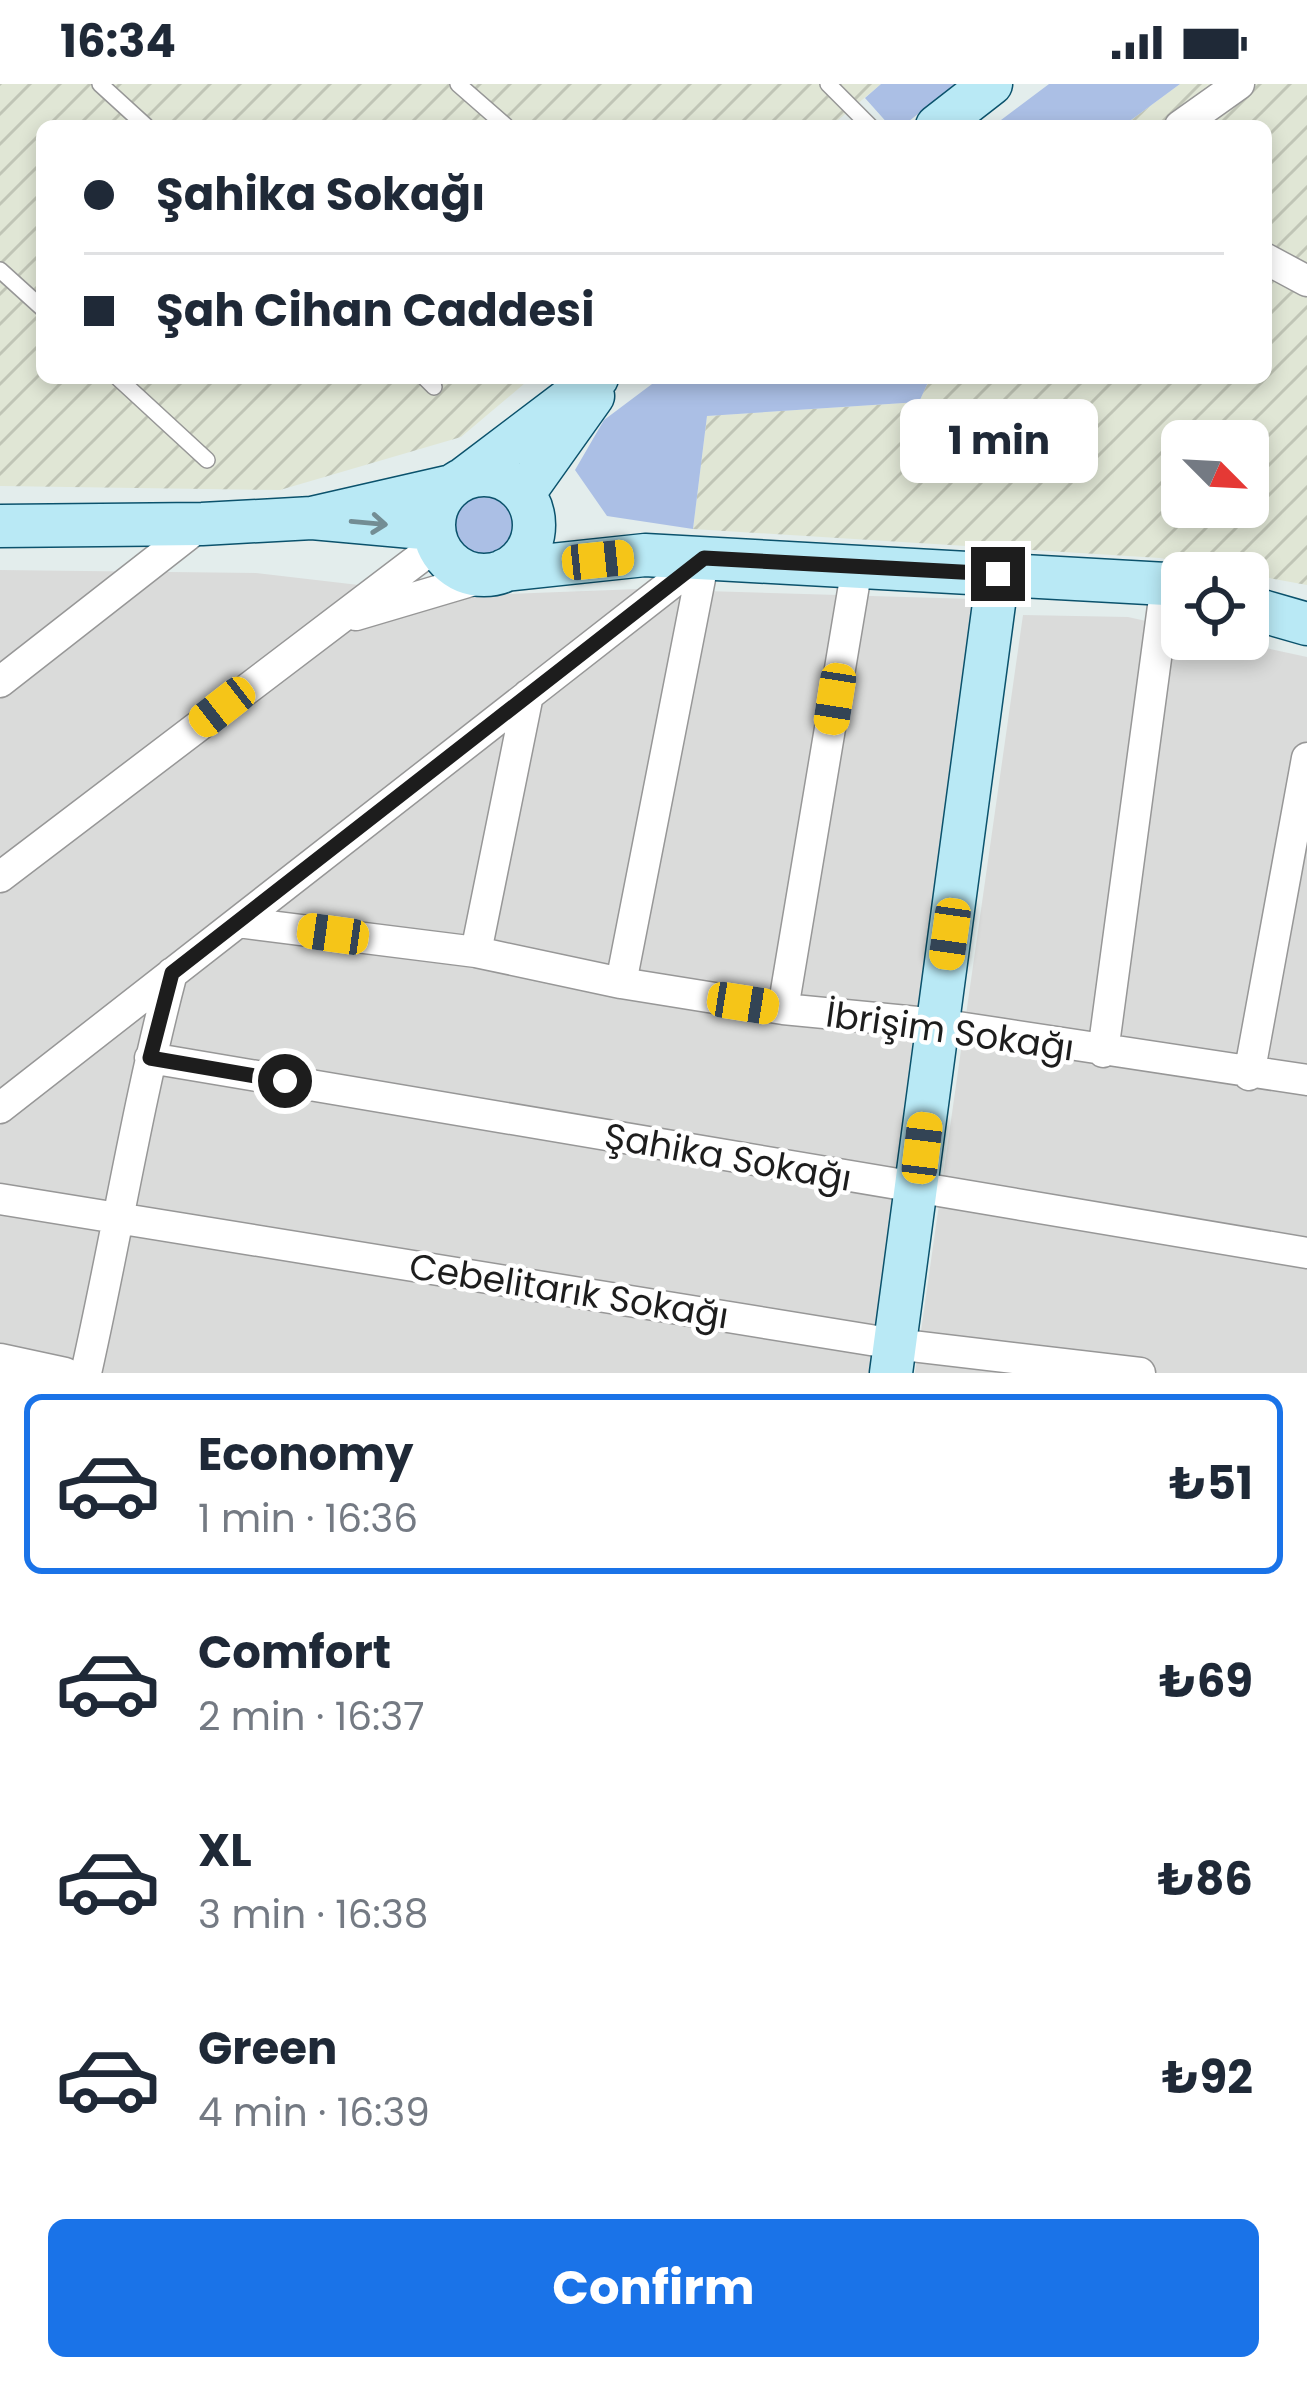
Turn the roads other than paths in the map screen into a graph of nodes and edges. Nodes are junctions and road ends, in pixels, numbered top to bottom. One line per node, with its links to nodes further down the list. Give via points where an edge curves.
1 (100, 84): 6 (lane)
2 (458, 84): 7 (lane)
3 (828, 84): 8 (lane)
4 (991, 84): 9 (main road)
5 (1239, 84): 10 (street)
6 (139, 120)
7 (499, 120)
8 (864, 120)
9 (945, 120)
10 (1188, 120)
11 (1272, 262): 13 (street)
12 (0, 270): 14 (lane)
13 (1307, 281)
14 (36, 303)
15 (125, 384): 18 (lane)
16 (594, 384): 19 (main road)
17 (598, 384): 20 (main road)
18 (207, 460)
19 (459, 482): 20 (main road, via 498,476); 21 (main road); 24 (main road, via 441,498)
20 (528, 501): 25 (main road, via 572,531); 28 (main road, via 533,538 518,562)
21 (312, 518): 22 (main road); 24 (main road, one-way to 24)
22 (202, 524): 23 (main road); 35 (street)
23 (0, 526)
24 (436, 537): 28 (main road, via 459,568); 32 (street)
25 (645, 555): 26 (main road); 28 (main road)
26 (704, 558): 27 (main road); 36 (street); 42 (street)
27 (857, 566): 29 (main road); 43 (street)
28 (498, 572): 32 (street)
29 (998, 574): 30 (main road); 44 (main road)
30 (1161, 585)
31 (1269, 613): 33 (main road)
32 (334, 622): 38 (street)
33 (1307, 624)
34 (1163, 660): 45 (street)
35 (0, 682)
36 (528, 695): 39 (street); 40 (street)
37 (1307, 758): 47 (street)
38 (0, 877)
39 (238, 922): 40 (street, İbrişim Sokağı); 41 (street)
40 (476, 952): 42 (street, İbrişim Sokağı)
41 (172, 973): 46 (street); 49 (street)
42 (621, 983): 43 (street, İbrişim Sokağı)
43 (783, 1009): 44 (street, İbrişim Sokağı)
44 (938, 1024): 45 (street, İbrişim Sokağı); 50 (main road)
45 (1103, 1052): 47 (street, İbrişim Sokağı)
46 (150, 1058): 50 (street, Şahika Sokağı); 52 (street)
47 (1249, 1075): 48 (street, İbrişim Sokağı)
48 (1307, 1081)
49 (0, 1108)
50 (916, 1190): 53 (street, Şahika Sokağı); 55 (main road)
51 (0, 1199): 52 (street, Cebelitarık Sokağı)
52 (121, 1217): 55 (street, Cebelitarık Sokağı); 57 (street)
53 (1307, 1253)
54 (0, 1359): 56 (street)
55 (893, 1359): 58 (street, Cebelitarık Sokağı)
56 (64, 1373)
57 (86, 1373)
58 (1140, 1373)

